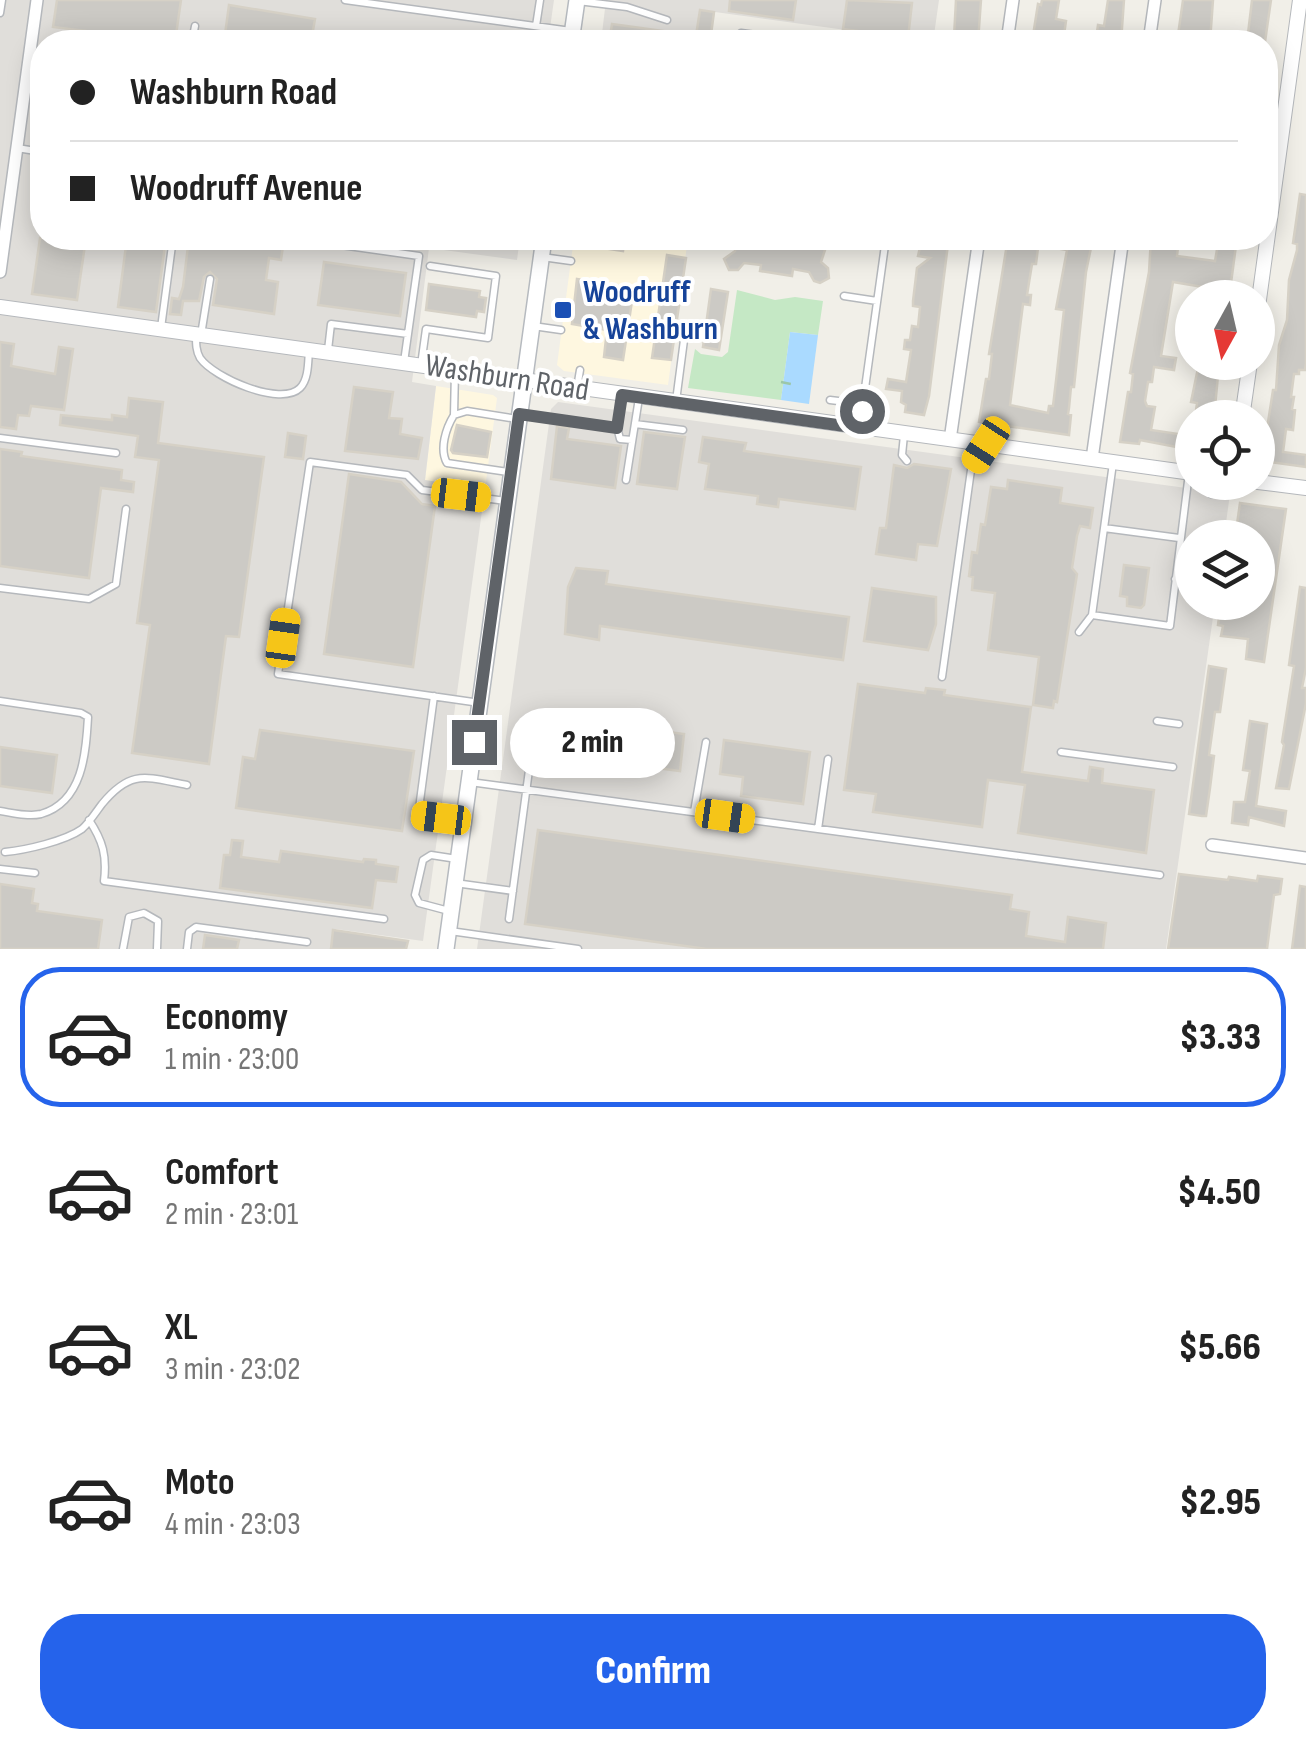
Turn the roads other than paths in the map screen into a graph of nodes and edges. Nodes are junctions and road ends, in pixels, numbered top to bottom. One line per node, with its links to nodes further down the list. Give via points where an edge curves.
1 (2, 0): 9 (lane)
2 (37, 0): 13 (street)
3 (345, 0): 12 (lane)
4 (540, 0): 12 (lane)
5 (1012, 0): 17 (street)
6 (1155, 0): 18 (street)
7 (1300, 0): 22 (street)
8 (576, 1): 10 (lane); 16 (main road)
9 (0, 13)
10 (667, 20)
11 (195, 26): 14 (lane)
12 (536, 26): 15 (lane)
13 (37, 30)
14 (194, 30)
15 (549, 30)
16 (573, 30)
17 (1008, 30)
18 (1151, 30)
19 (30, 84): 20 (street)
20 (17, 148): 21 (lane); 33 (street)
21 (30, 150)
22 (1278, 161)
23 (172, 250): 40 (lane)
24 (376, 250): 43 (lane, via 419,256)
25 (542, 250): 30 (main road)
26 (884, 250): 37 (lane)
27 (977, 250): 67 (street)
28 (1120, 250): 70 (street)
29 (1266, 250): 35 (street)
30 (541, 257): 31 (lane); 39 (main road)
31 (571, 261)
32 (430, 266): 48 (lane, via 496,276 488,338 426,329)
33 (0, 272)
34 (210, 278): 42 (lane)
35 (1262, 280)
36 (844, 296): 37 (lane)
37 (877, 301): 57 (lane)
38 (0, 307): 40 (street, Washburn Road)
39 (531, 326): 41 (lane); 51 (main road)
40 (161, 329): 42 (street, Washburn Road)
41 (561, 330)
42 (198, 334): 45 (street, Washburn Road); 45 (lane, via 197,354 207,366 237,386 288,394 304,381)
43 (408, 334): 46 (lane, via 331,324); 47 (lane)
44 (684, 340): 56 (lane)
45 (309, 350): 46 (street, Washburn Road)
46 (327, 352): 47 (street, Washburn Road)
47 (404, 363): 48 (street, Washburn Road)
48 (421, 365): 49 (street, Washburn Road)
49 (455, 370): 51 (street, Washburn Road); 58 (lane)
50 (580, 370): 53 (lane)
51 (524, 380): 53 (street, Washburn Road); 59 (main road)
52 (636, 380): 54 (lane)
53 (577, 389): 54 (street, Washburn Road)
54 (631, 397): 56 (street, Washburn Road); 60 (lane); 61 (lane)
55 (830, 400): 57 (lane)
56 (676, 402): 62 (street, Washburn Road)
57 (862, 404): 62 (lane)
58 (454, 415): 59 (lane); 74 (lane, via 444,444 447,463)
59 (519, 417): 61 (lane); 74 (main road)
60 (634, 424): 63 (lane); 66 (lane)
61 (617, 428): 66 (lane, via 620,439)
62 (859, 428): 64 (street, Washburn Road)
63 (684, 430)
64 (904, 434): 67 (street, Washburn Road); 71 (lane)
65 (0, 438): 69 (lane)
66 (632, 440): 75 (lane)
67 (950, 440): 68 (street, Washburn Road)
68 (986, 445): 70 (street, Washburn Road); 86 (lane, via 970,470)
69 (116, 453)
70 (1092, 459): 72 (street, Washburn Road)
71 (907, 461)
72 (1113, 462): 73 (street, Washburn Road); 80 (lane)
73 (1175, 470)
74 (511, 472): 78 (main road)
75 (626, 480)
76 (1275, 484): 77 (street)
77 (1306, 488)
78 (507, 501): 87 (lane, via 422,490 407,475 310,462 278,674); 89 (main road)
79 (126, 510): 83 (lane, via 116,584 89,599)
80 (1104, 528): 81 (lane); 84 (lane)
81 (1175, 537)
82 (1175, 579): 84 (lane, via 1170,626)
83 (0, 588)
84 (1092, 615): 85 (lane)
85 (1079, 632)
86 (942, 677)
87 (434, 696): 89 (lane); 103 (lane, via 418,816)
88 (0, 701): 100 (lane, via 88,718 78,783 61,802 42,814)
89 (480, 703): 97 (main road)
90 (536, 718): 99 (lane)
91 (1157, 721): 92 (lane)
92 (1179, 724)
93 (706, 742): 101 (lane)
94 (1061, 752): 96 (lane)
95 (828, 759): 104 (lane)
96 (1173, 767)
97 (469, 782): 99 (lane); 103 (main road)
98 (187, 785): 102 (lane, via 132,779)
99 (526, 789): 101 (lane); 113 (lane)
100 (0, 811)
101 (694, 812): 104 (lane)
102 (89, 820): 106 (lane, via 82,829); 115 (lane, via 102,839 104,881)
103 (463, 821): 108 (main road)
104 (818, 829): 111 (lane)
105 (1212, 845): 107 (street)
106 (6, 852)
107 (1306, 858)
108 (458, 859): 112 (main road); 114 (lane, via 422,860 415,895 426,906)
109 (0, 868): 110 (lane)
110 (35, 874)
111 (1160, 876)
112 (455, 883): 113 (lane); 114 (main road)
113 (512, 890): 116 (lane)
114 (451, 911): 117 (main road)
115 (384, 918)
116 (509, 919)
117 (448, 931): 122 (main road); 123 (lane)
118 (307, 942): 121 (lane, via 196,926)
119 (123, 949): 120 (lane, via 129,917 144,914 158,921)
120 (157, 949)
121 (187, 949)
122 (446, 949)
123 (578, 949)

